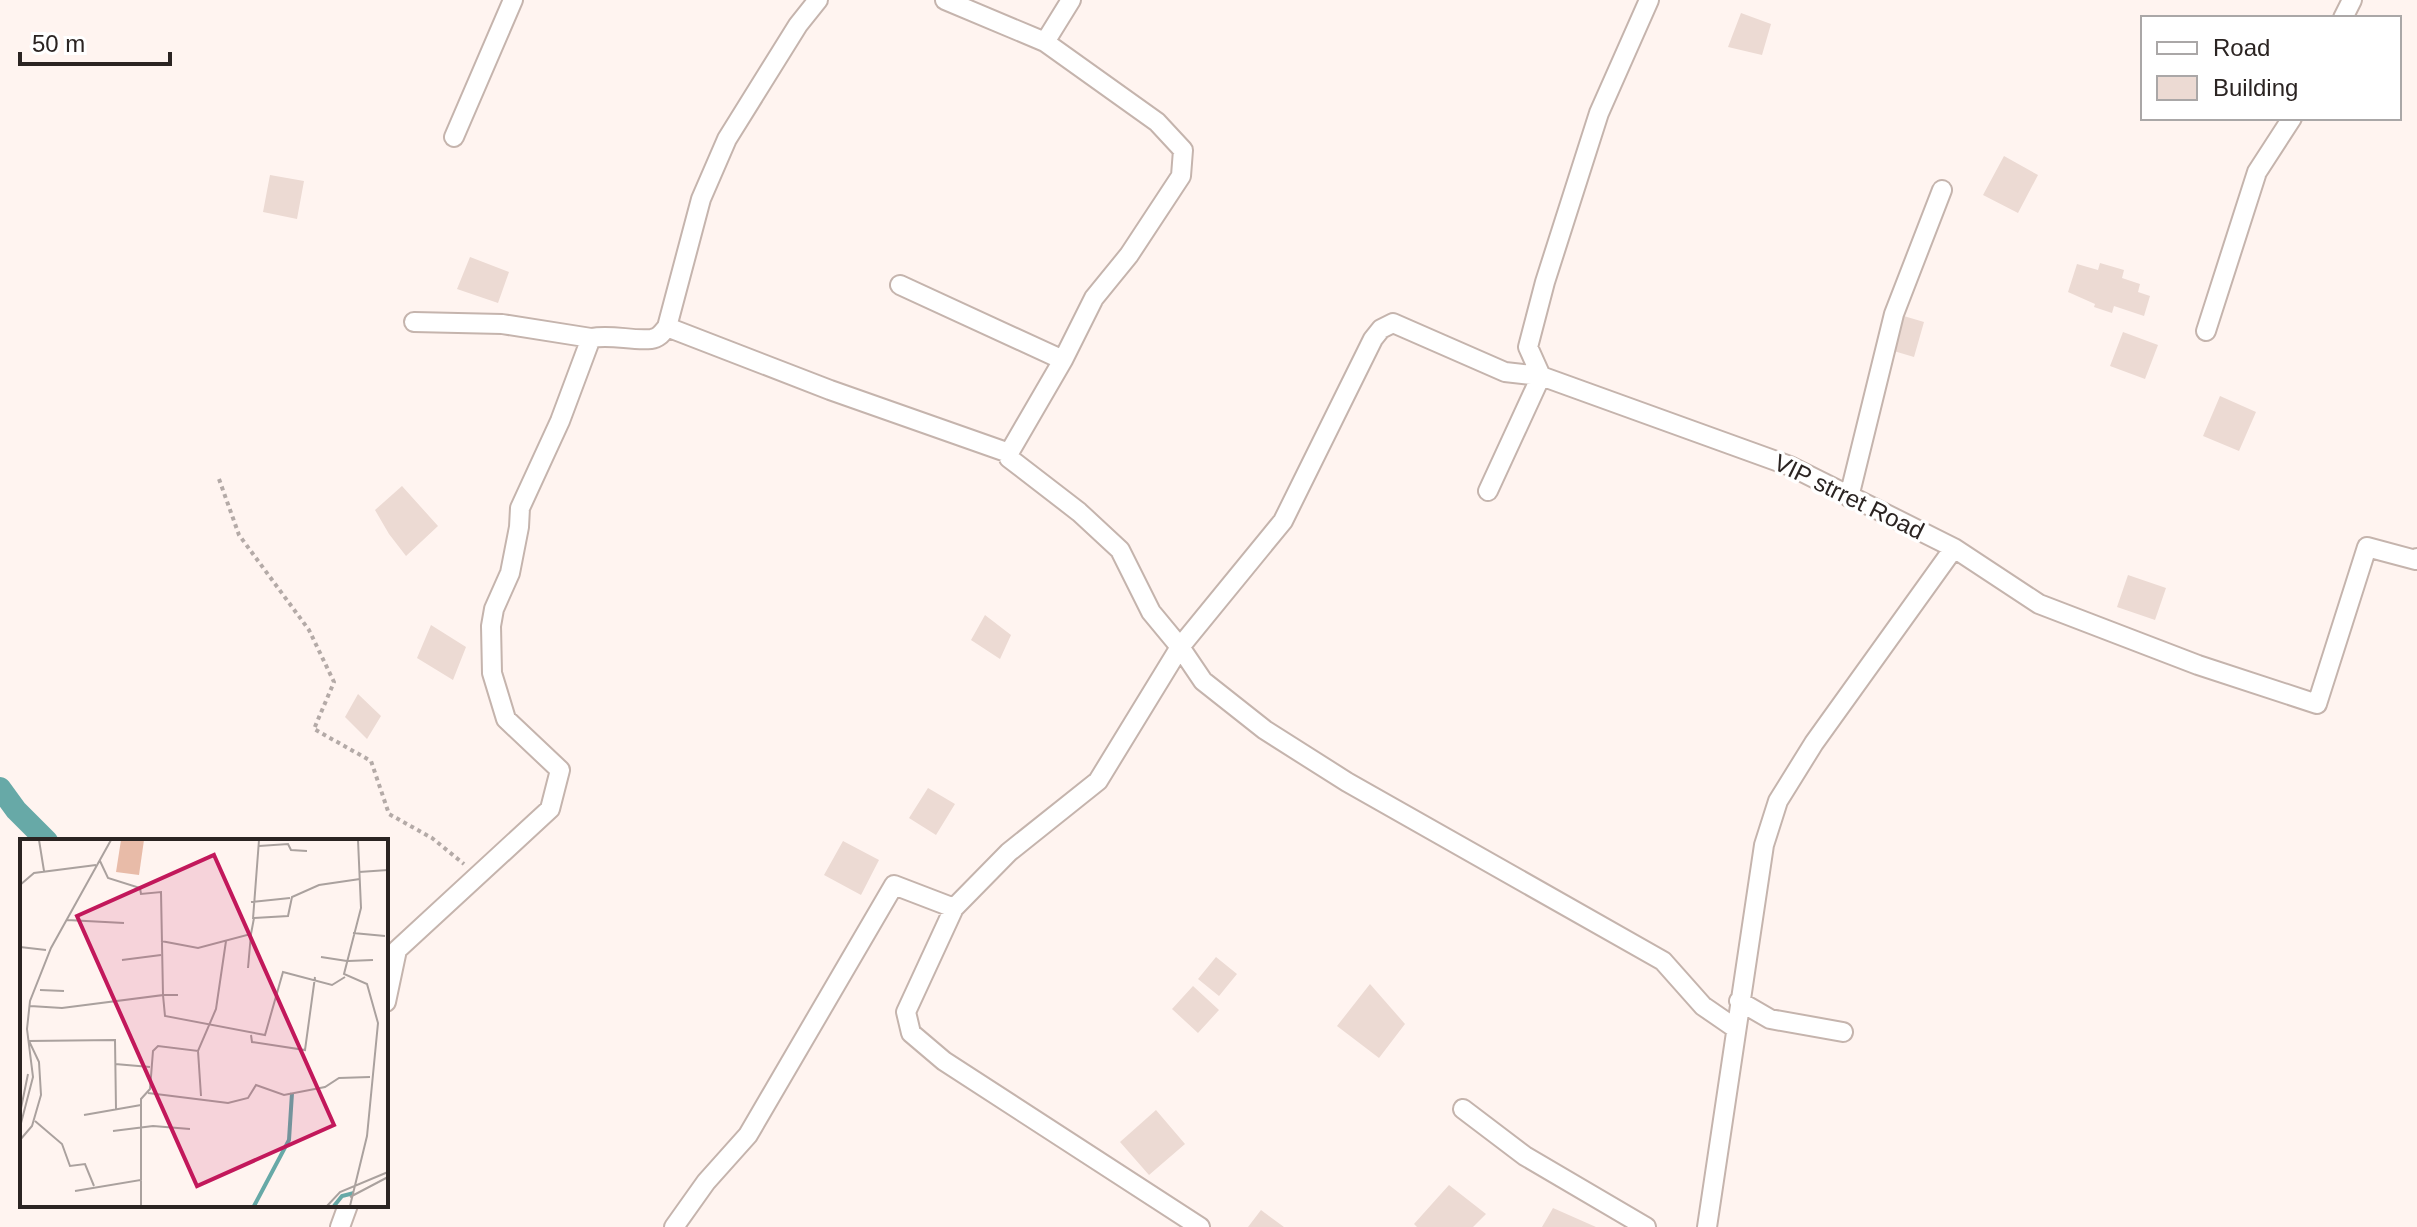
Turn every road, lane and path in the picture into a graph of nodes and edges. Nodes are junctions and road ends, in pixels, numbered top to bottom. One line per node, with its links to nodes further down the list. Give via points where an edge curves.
1 (513, 0): 8 (street)
2 (818, 0): 12 (street, via 727,139 701,199)
3 (945, 0): 6 (street)
4 (1071, 0): 6 (street)
5 (1649, 0): 16 (street, via 1599,113 1545,282 1528,347)
6 (1045, 42): 15 (street, via 1157,122 1183,150 1181,176 1094,298)
7 (2291, 120): 13 (street, via 2257,172)
8 (454, 137)
9 (1942, 190): 20 (street, via 1894,314)
10 (900, 285): 15 (street)
11 (414, 322): 14 (street, via 502,324)
12 (667, 327): 14 (street, via 651,339); 17 (street)
13 (2206, 331)
14 (591, 338): 26 (street, via 520,508 510,573 491,626 492,673 506,719 560,770 550,809 397,950)
15 (1063, 360): 17 (street)
16 (1541, 376): 19 (street); 20 (street, VIP strret Road, via 1790,466); 23 (street, VIP strret Road, via 1505,372 1393,323 1381,329 1283,521)
17 (1009, 453): 23 (street, via 1120,550 1151,612)
18 (219, 479): 24 (path, via 239,535 309,630 334,682 314,729 371,761 389,814 432,838)
19 (1488, 491)
20 (1849, 497): 21 (street, VIP strret Road)
21 (1954, 548): 22 (street, VIP strret Road, via 2039,604 2317,704 2367,547); 27 (street, via 1778,801 1764,845)
22 (2417, 558)
23 (1180, 647): 25 (street, via 1098,781 1009,852); 28 (street, via 1203,681 1265,730 1663,961 1703,1006)
24 (472, 871)
25 (954, 908): 33 (street, via 894,885 748,1135); 34 (street, via 906,1012 911,1033 944,1061)
26 (388, 993)
27 (1739, 1001): 28 (street); 29 (street, via 1770,1019)
28 (1735, 1028): 36 (street)
29 (1843, 1032)
30 (1463, 1109): 35 (street, via 1525,1156)
31 (347, 1207): 32 (street)
32 (340, 1227)
33 (674, 1227)
34 (1200, 1227)
35 (1646, 1227)
36 (1707, 1227)

